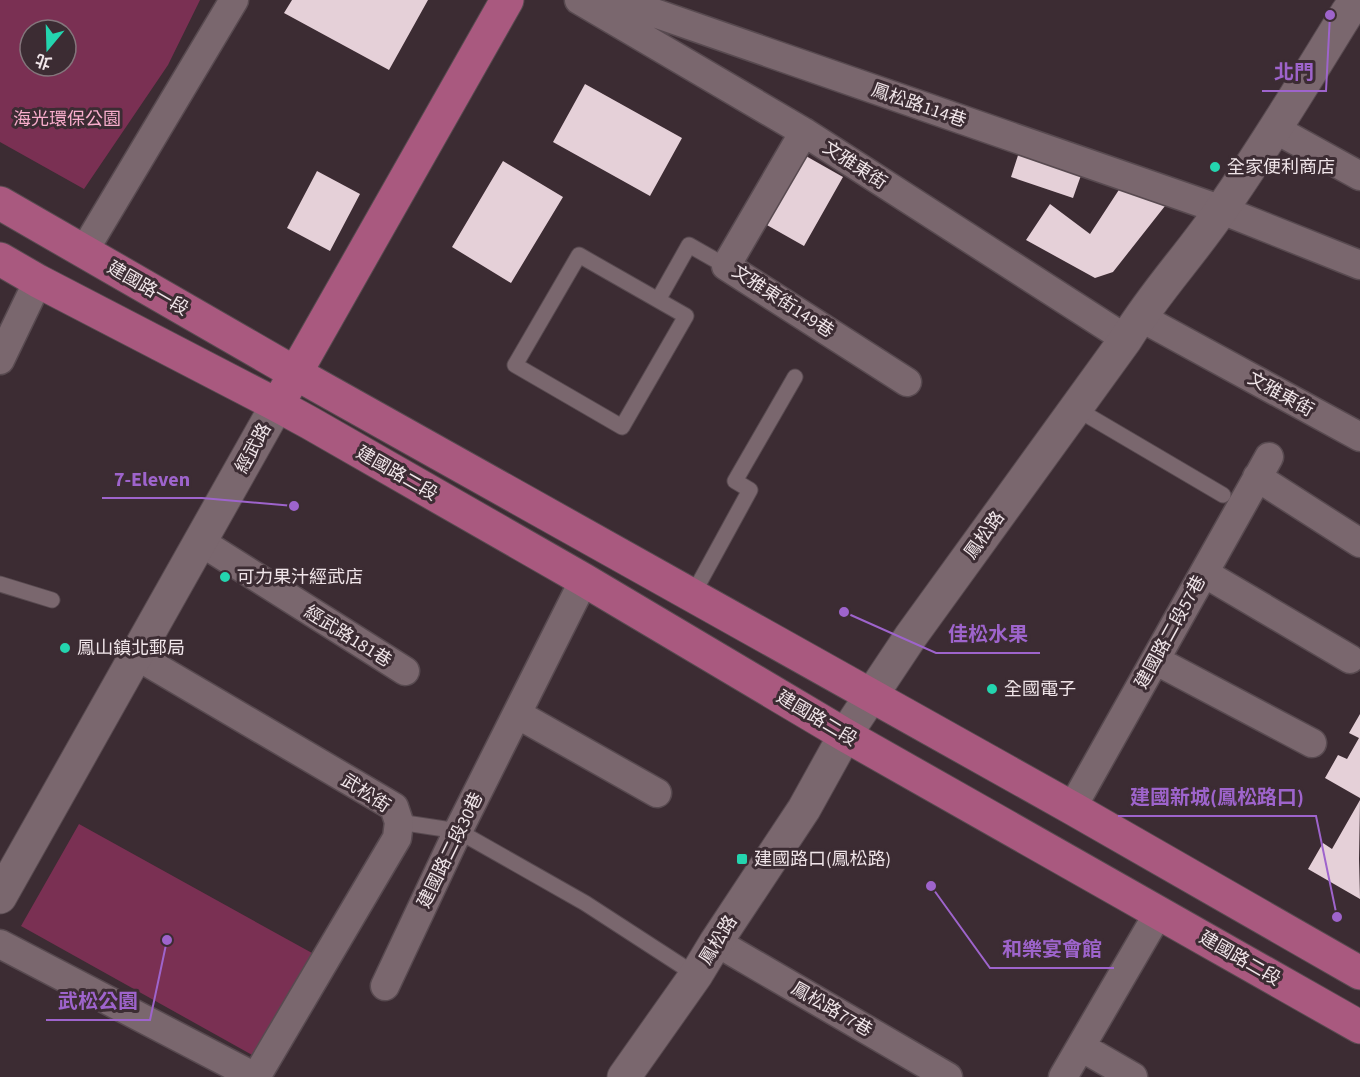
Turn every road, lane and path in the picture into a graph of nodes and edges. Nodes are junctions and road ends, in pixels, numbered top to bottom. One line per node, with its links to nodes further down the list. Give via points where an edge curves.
1 (234, 0): 11 (street)
2 (507, 0): 19 (main road, 經武路)
3 (579, 0): 7 (street, 文雅東街)
4 (617, 0): 10 (street, 鳳松路114巷)
5 (1355, 11): 6 (street, 鳳松路)
6 (1275, 129): 8 (street); 10 (street, 鳳松路)
7 (804, 132): 14 (street, 文雅東街149巷); 17 (street, 文雅東街)
8 (1360, 176)
9 (0, 203): 11 (main road, 建國路一段)
10 (1221, 210): 13 (street, 鳳松路114巷); 17 (street, 鳳松路)
11 (84, 251): 19 (main road, 建國路一段)
12 (0, 259): 15 (main road)
13 (1360, 265)
14 (726, 266): 16 (lane, via 689,245); 21 (street, 文雅東街149巷)
15 (38, 281): 18 (street); 22 (main road)
16 (658, 300): 16 (lane, via 686,316 622,427 515,365 579,255)
17 (1133, 328): 23 (street, 鳳松路); 24 (street, 文雅東街)
18 (0, 360)
19 (296, 373): 22 (main road, 經武路); 31 (main road, 建國路二段)
20 (795, 377): 31 (lane, via 735,481 750,490)
21 (907, 382)
22 (277, 405): 26 (street, 經武路); 29 (main road, 建國路二段)
23 (1076, 408): 25 (lane); 37 (street, 鳳松路)
24 (1360, 437)
25 (1223, 495)
26 (201, 542): 33 (street, 經武路); 36 (street, 經武路181巷)
27 (1360, 543): 28 (street, 建國路二段57巷, via 1263,467)
28 (1203, 573): 34 (street); 35 (street, 建國路二段57巷)
29 (584, 580): 38 (street, 建國路二段30巷); 39 (main road, 建國路二段)
30 (0, 584): 32 (lane)
31 (692, 596): 37 (main road, 建國路二段)
32 (52, 600)
33 (137, 656): 43 (street, 武松街, via 393,807); 45 (street, 經武路)
34 (1350, 659)
35 (1155, 660): 40 (street); 42 (street, 建國路二段57巷)
36 (405, 671)
37 (871, 696): 39 (street, 鳳松路); 42 (main road, 建國路二段)
38 (517, 714): 41 (street); 44 (street, 建國路二段30巷)
39 (845, 735): 46 (main road, 建國路二段); 47 (street, 鳳松路, via 804,809)
40 (1312, 743)
41 (657, 793)
42 (1072, 808): 49 (main road, 建國路二段)
43 (399, 822): 44 (lane); 54 (street, 武松街, via 396,838)
44 (458, 831): 50 (lane, via 585,903); 51 (street, 建國路二段30巷)
45 (0, 897)
46 (1159, 912): 52 (main road, 建國路二段); 53 (street)
47 (716, 942): 50 (street, 鳳松路); 56 (street, 鳳松路77巷)
48 (0, 944): 54 (street)
49 (1360, 973)
50 (696, 975): 55 (street, 鳳松路)
51 (385, 986)
52 (1360, 1027)
53 (1081, 1047): 57 (street); 58 (street)
54 (255, 1077)
55 (624, 1077)
56 (948, 1077)
57 (1063, 1077)
58 (1133, 1077)

